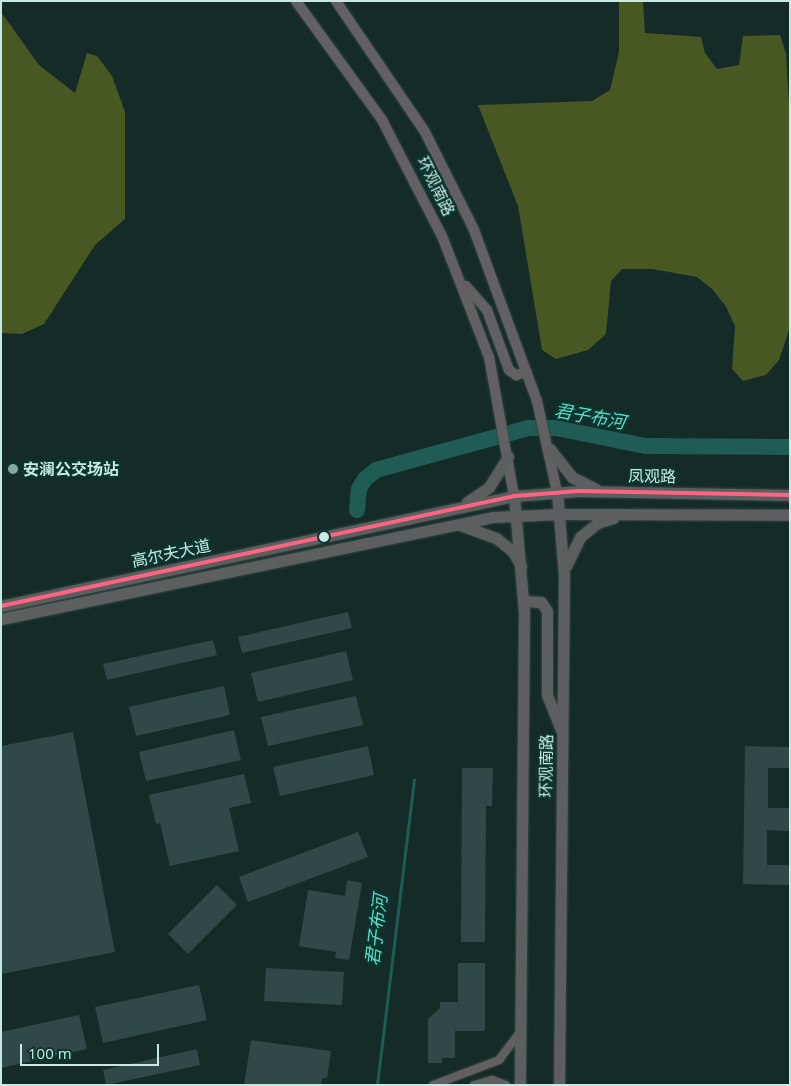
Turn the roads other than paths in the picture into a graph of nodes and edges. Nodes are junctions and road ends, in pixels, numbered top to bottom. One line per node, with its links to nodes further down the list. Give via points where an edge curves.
1 (296, 1): 3 (street, 环观南路, via 382,120 415,178)
2 (336, 1): 4 (street, 环观南路, via 407,103 441,160 487,263)
3 (462, 281): 4 (street, via 487,310 509,370 516,375); 6 (street, 环观南路, via 489,357)
4 (527, 372): 5 (street, 环观南路)
5 (550, 449): 7 (main road, via 572,477); 8 (street, 环观南路)
6 (508, 456): 10 (street, 环观南路); 11 (main road, via 489,487 463,504)
7 (607, 491): 8 (main road, 凤观路); 9 (main road, 凤观路)
8 (557, 492): 10 (main road, 凤观路); 12 (main road, 环观南路)
9 (790, 495)
10 (514, 496): 11 (main road); 13 (main road, 环观南路)
11 (446, 510): 20 (main road, 高尔夫大道)
12 (560, 514): 13 (main road); 14 (main road); 18 (main road, 环观南路)
13 (517, 515): 16 (main road); 17 (main road, 环观南路)
14 (630, 515): 15 (main road); 18 (main road, via 608,519 588,529 574,546)
15 (790, 515)
16 (451, 524): 17 (main road, via 474,528 496,538 513,552); 21 (main road, 高尔夫大道)
17 (523, 572): 19 (main road, 环观南路)
18 (564, 575): 22 (main road, 环观南路)
19 (524, 601): 22 (main road, via 536,601 545,606 547,695); 23 (main road, 环观南路)
20 (1, 606)
21 (1, 619)
22 (563, 734): 28 (main road, 环观南路)
23 (520, 1030): 24 (street, via 498,1060); 27 (main road, 环观南路)
24 (433, 1085)
25 (474, 1085): 26 (street, via 492,1080)
26 (506, 1085)
27 (520, 1085)
28 (560, 1085)

